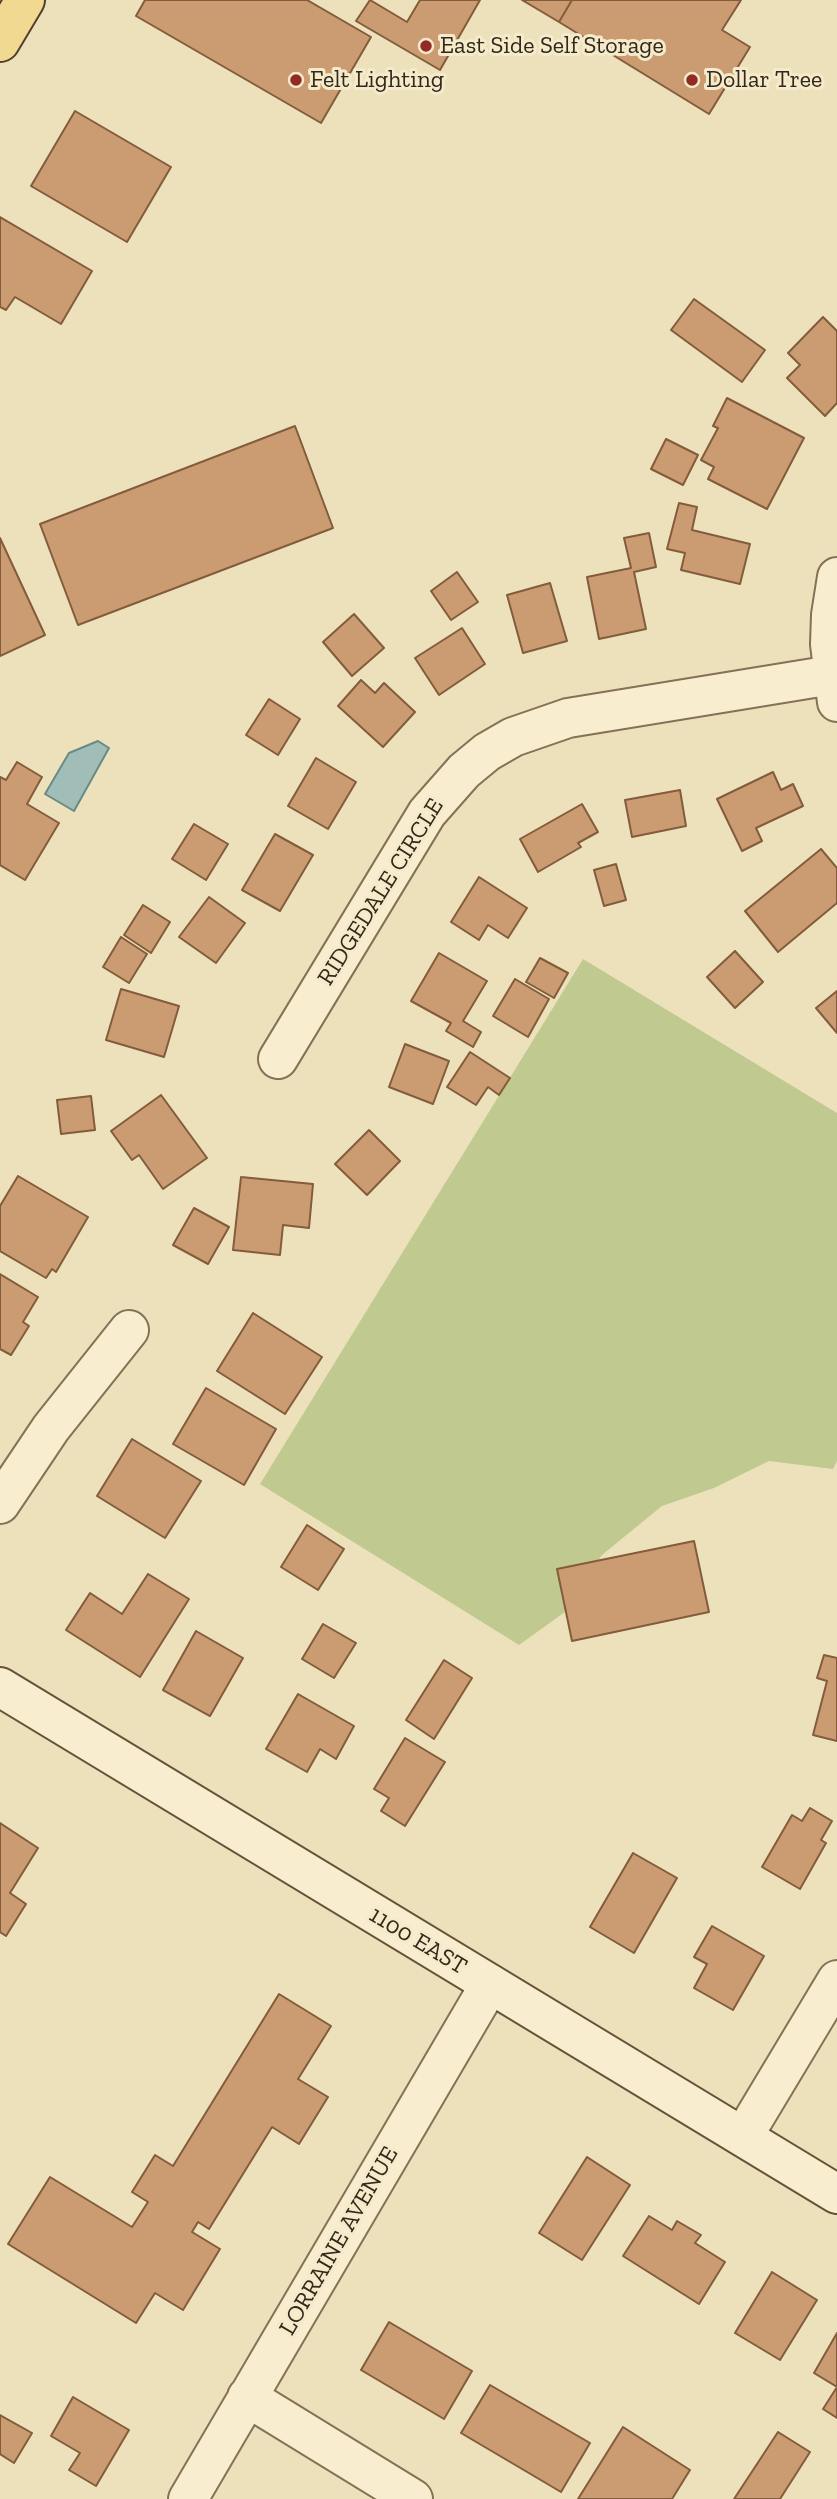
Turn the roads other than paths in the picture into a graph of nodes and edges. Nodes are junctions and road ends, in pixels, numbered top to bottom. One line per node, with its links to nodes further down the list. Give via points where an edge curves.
1 (25, 0): 2 (main road)
2 (0, 42)
3 (837, 577): 4 (street, via 831,615)
4 (834, 688): 5 (street, RIDGEDALE CIRCLE, via 568,718 513,737 488,752 464,771 427,813)
5 (278, 1059)
6 (129, 1330): 7 (street, via 51,1428)
7 (0, 1504)
8 (0, 1687): 10 (street, 1100 EAST)
9 (837, 1980): 11 (street)
10 (490, 1984): 11 (street, 1100 EAST); 13 (street, LORRAINE AVENUE)
11 (744, 2135): 12 (street, 1100 EAST)
12 (837, 2194)
13 (247, 2397): 14 (street, LORRAINE AVENUE); 15 (street)
14 (188, 2499)
15 (413, 2499)

